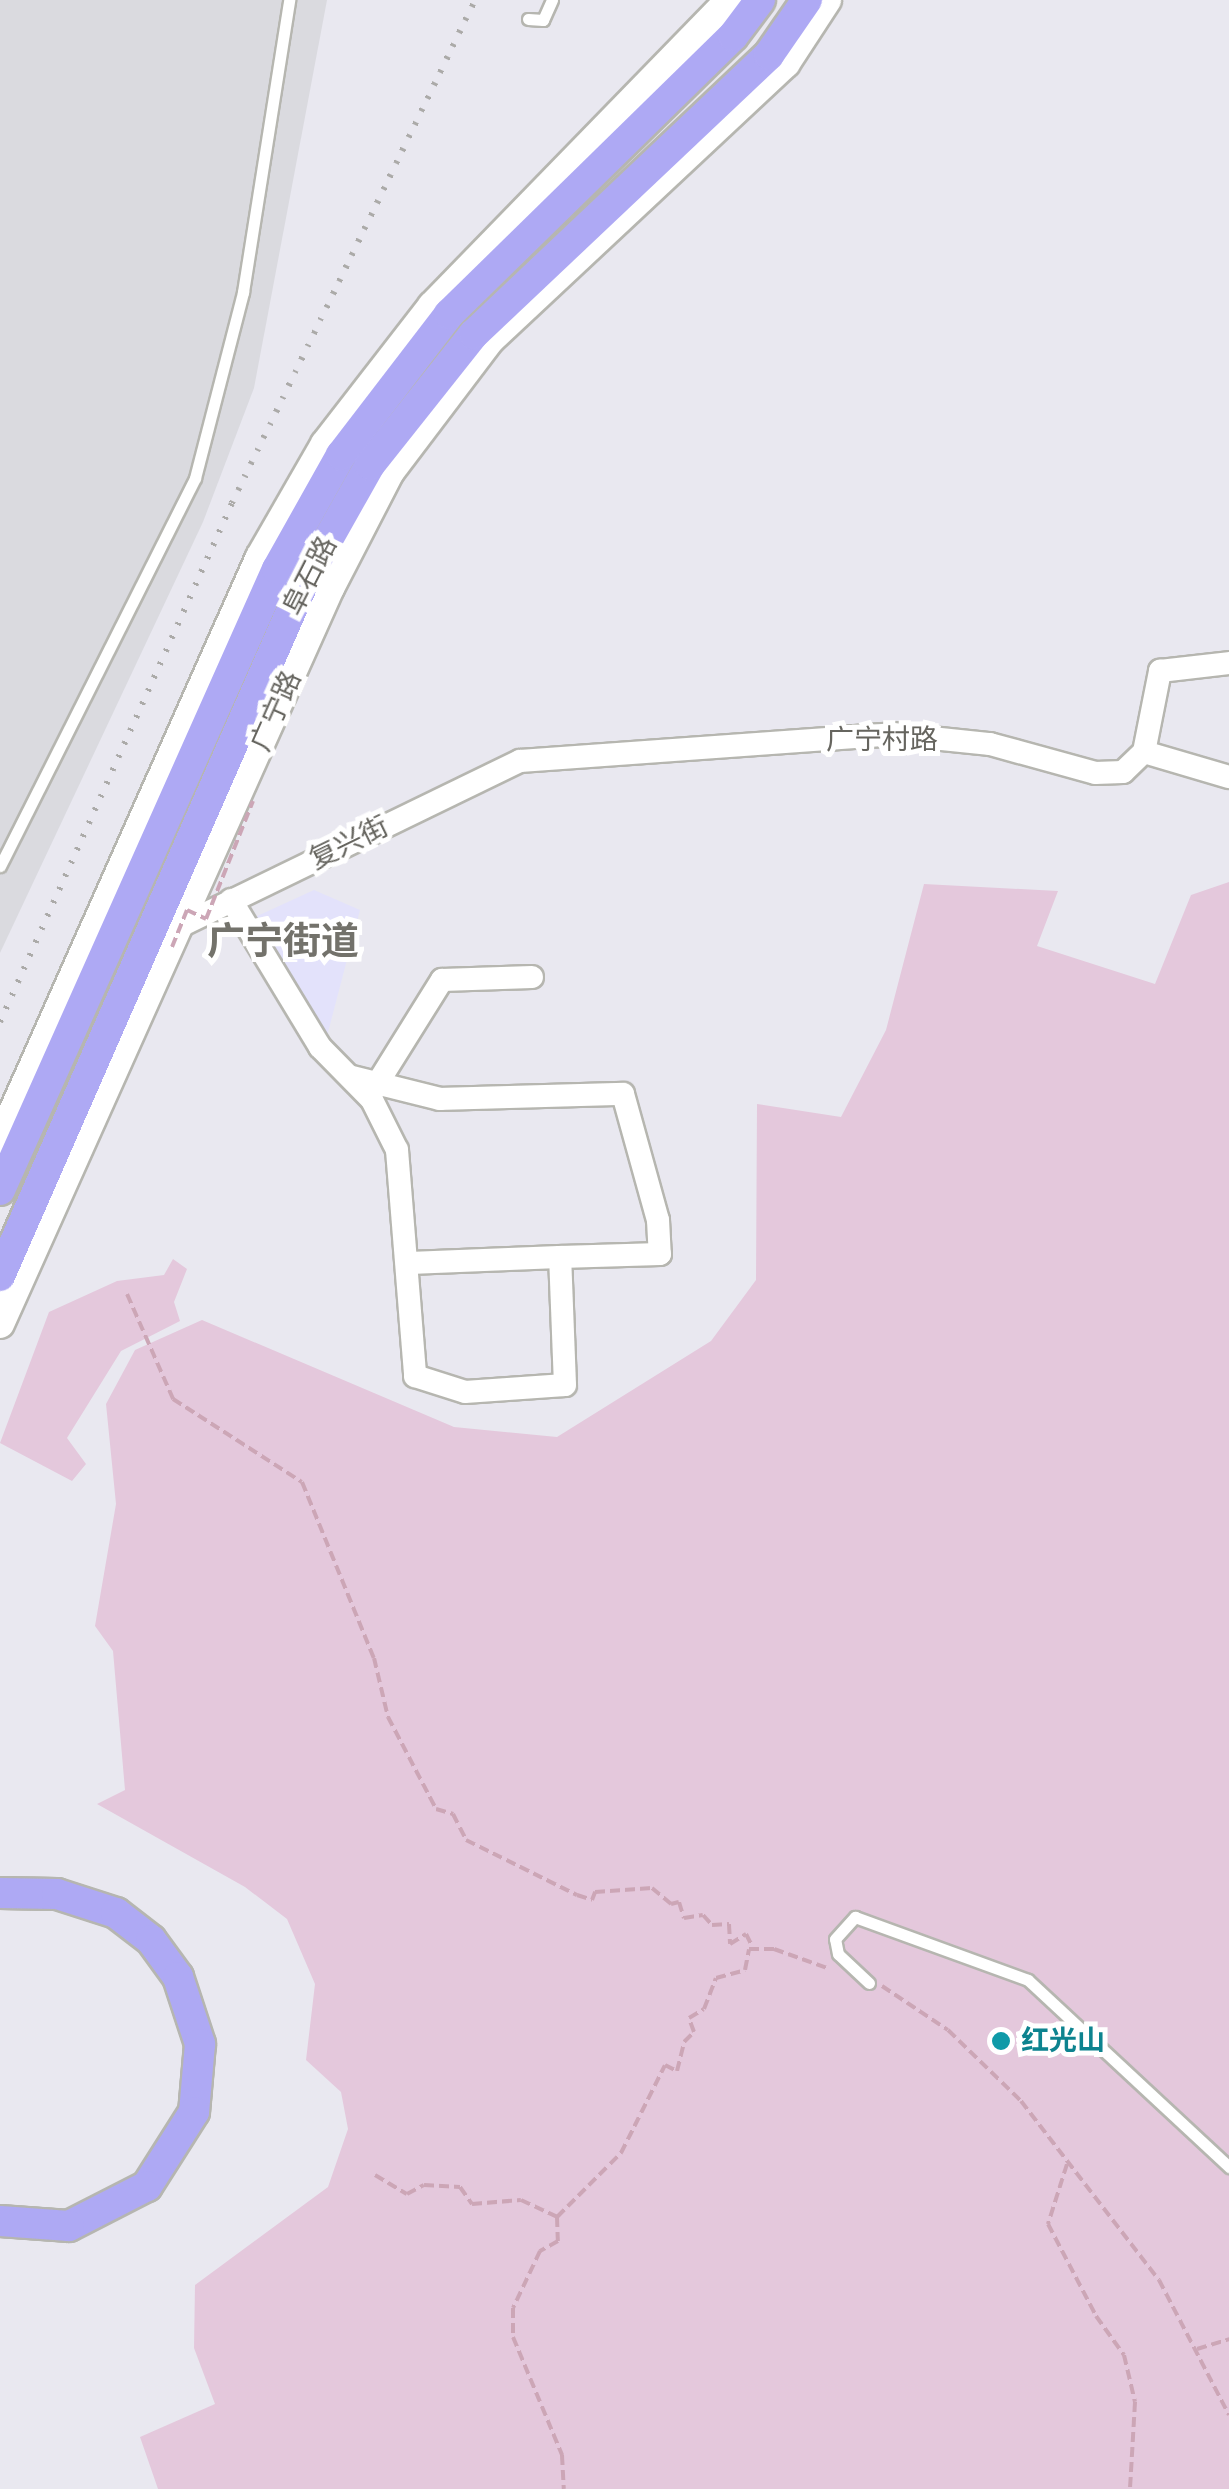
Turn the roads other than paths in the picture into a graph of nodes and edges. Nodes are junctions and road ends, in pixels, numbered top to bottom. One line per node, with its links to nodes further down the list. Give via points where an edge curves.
1 (289, 0): 12 (lane, via 244,292 195,478)
2 (552, 0): 7 (lane, via 542,20)
3 (730, 0): 18 (street, via 432,306 325,444 260,557)
4 (760, 0): 19 (highway, 阜石路, via 733,36 449,314 342,455 276,569)
5 (808, 0): 22 (highway, 阜石路, via 769,55 474,334 370,464 304,582)
6 (827, 0): 14 (street, 广宁路, via 786,63 490,340 390,472 330,588)
7 (528, 19)
8 (1229, 663): 9 (street, via 1160,671)
9 (1144, 752): 10 (street, 广宁村路, via 1123,772 1095,773 990,744 894,734); 11 (street)
10 (520, 761): 13 (street, 复兴街)
11 (1229, 777)
12 (0, 866)
13 (231, 900): 14 (street, 复兴街); 16 (street, via 320,1047)
14 (175, 937): 23 (street, 广宁路)
15 (532, 978): 17 (street, via 442,980)
16 (352, 1077): 17 (street); 21 (street, via 397,1150)
17 (376, 1084): 20 (street, via 440,1098 623,1094 658,1220 660,1254)
18 (0, 1141)
19 (0, 1190)
20 (560, 1257): 21 (street); 21 (street, via 565,1385 465,1392 415,1376)
21 (408, 1263)
22 (0, 1276)
23 (0, 1324)
24 (0, 1894): 27 (highway, via 57,1894 116,1913 151,1940 178,1977 200,2044 194,2112 147,2186 69,2226)
25 (869, 1983): 26 (lane, via 838,1954 835,1939 854,1917 1028,1980)
26 (1229, 2167)
27 (0, 2221)

